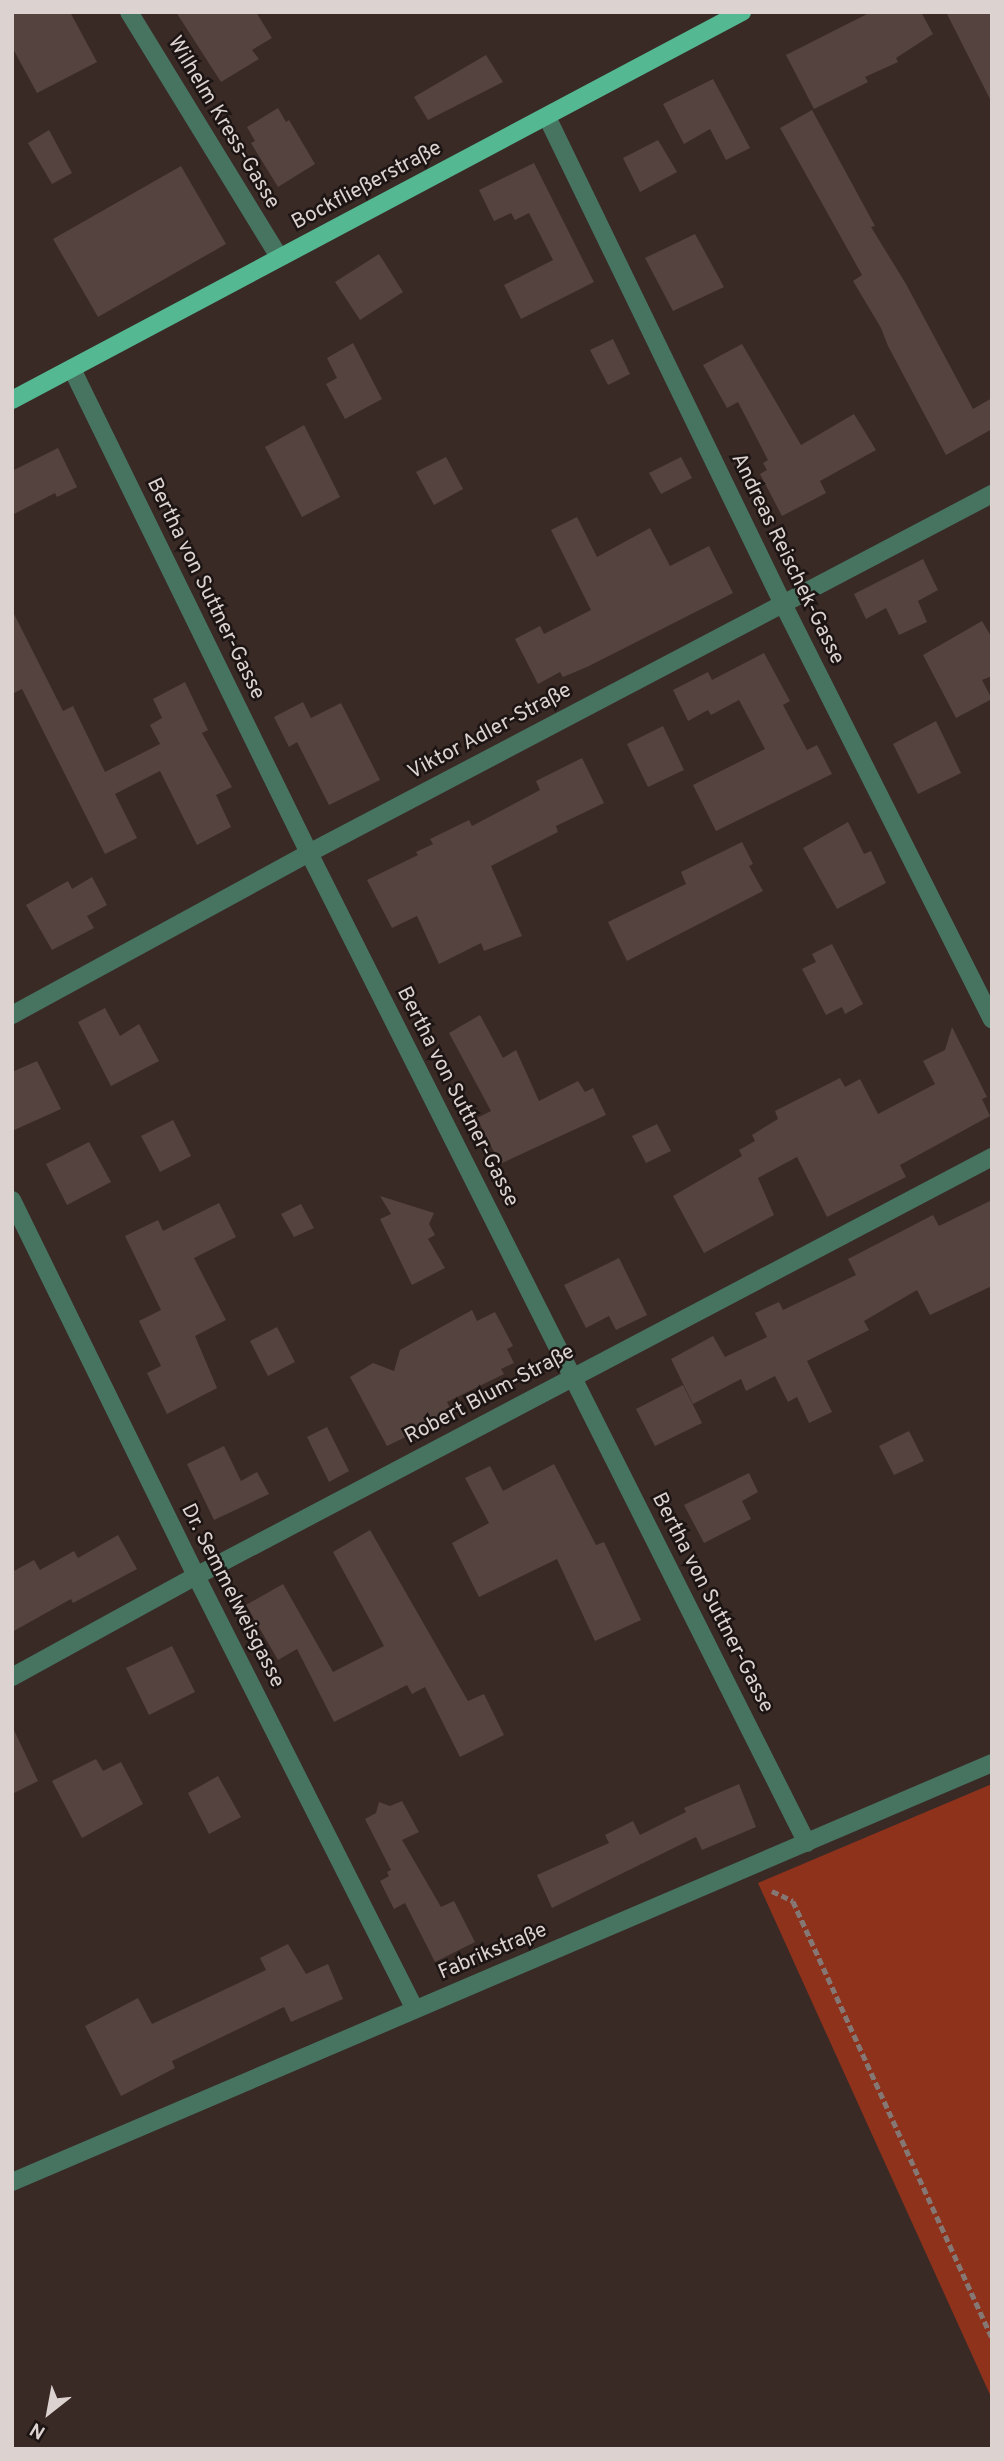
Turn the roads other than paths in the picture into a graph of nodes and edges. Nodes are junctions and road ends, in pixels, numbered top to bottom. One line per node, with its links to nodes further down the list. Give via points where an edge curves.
1 (129, 12): 4 (street, Wilhelm Kress-Gasse)
2 (742, 12): 3 (main road, Bockfließerstraße)
3 (547, 117): 4 (main road, Bockfließerstraße); 8 (street, Andreas Reischek-Gasse)
4 (279, 257): 5 (main road, Bockfließerstraße)
5 (72, 369): 6 (main road, Bockfließerstraße); 9 (street, Bertha von Suttner-Gasse)
6 (12, 400)
7 (992, 494): 8 (street, Viktor Adler-Straße)
8 (783, 604): 9 (street, Viktor Adler-Straße); 11 (street, Andreas Reischek-Gasse)
9 (309, 853): 10 (street, Viktor Adler-Straße); 14 (street, Bertha von Suttner-Gasse)
10 (12, 1015)
11 (992, 1019)
12 (992, 1157): 14 (street, Robert Blum-Straße)
13 (12, 1200): 15 (street, Dr. Semmelweisgasse)
14 (573, 1378): 15 (street, Robert Blum-Straße); 18 (street, Bertha von Suttner-Gasse)
15 (196, 1576): 16 (street, Robert Blum-Straße); 19 (street, Dr. Semmelweisgasse)
16 (12, 1677)
17 (992, 1763): 18 (street, Fabrikstraße)
18 (807, 1843): 19 (street, Fabrikstraße)
19 (415, 2009): 20 (street, Fabrikstraße)
20 (12, 2182)

